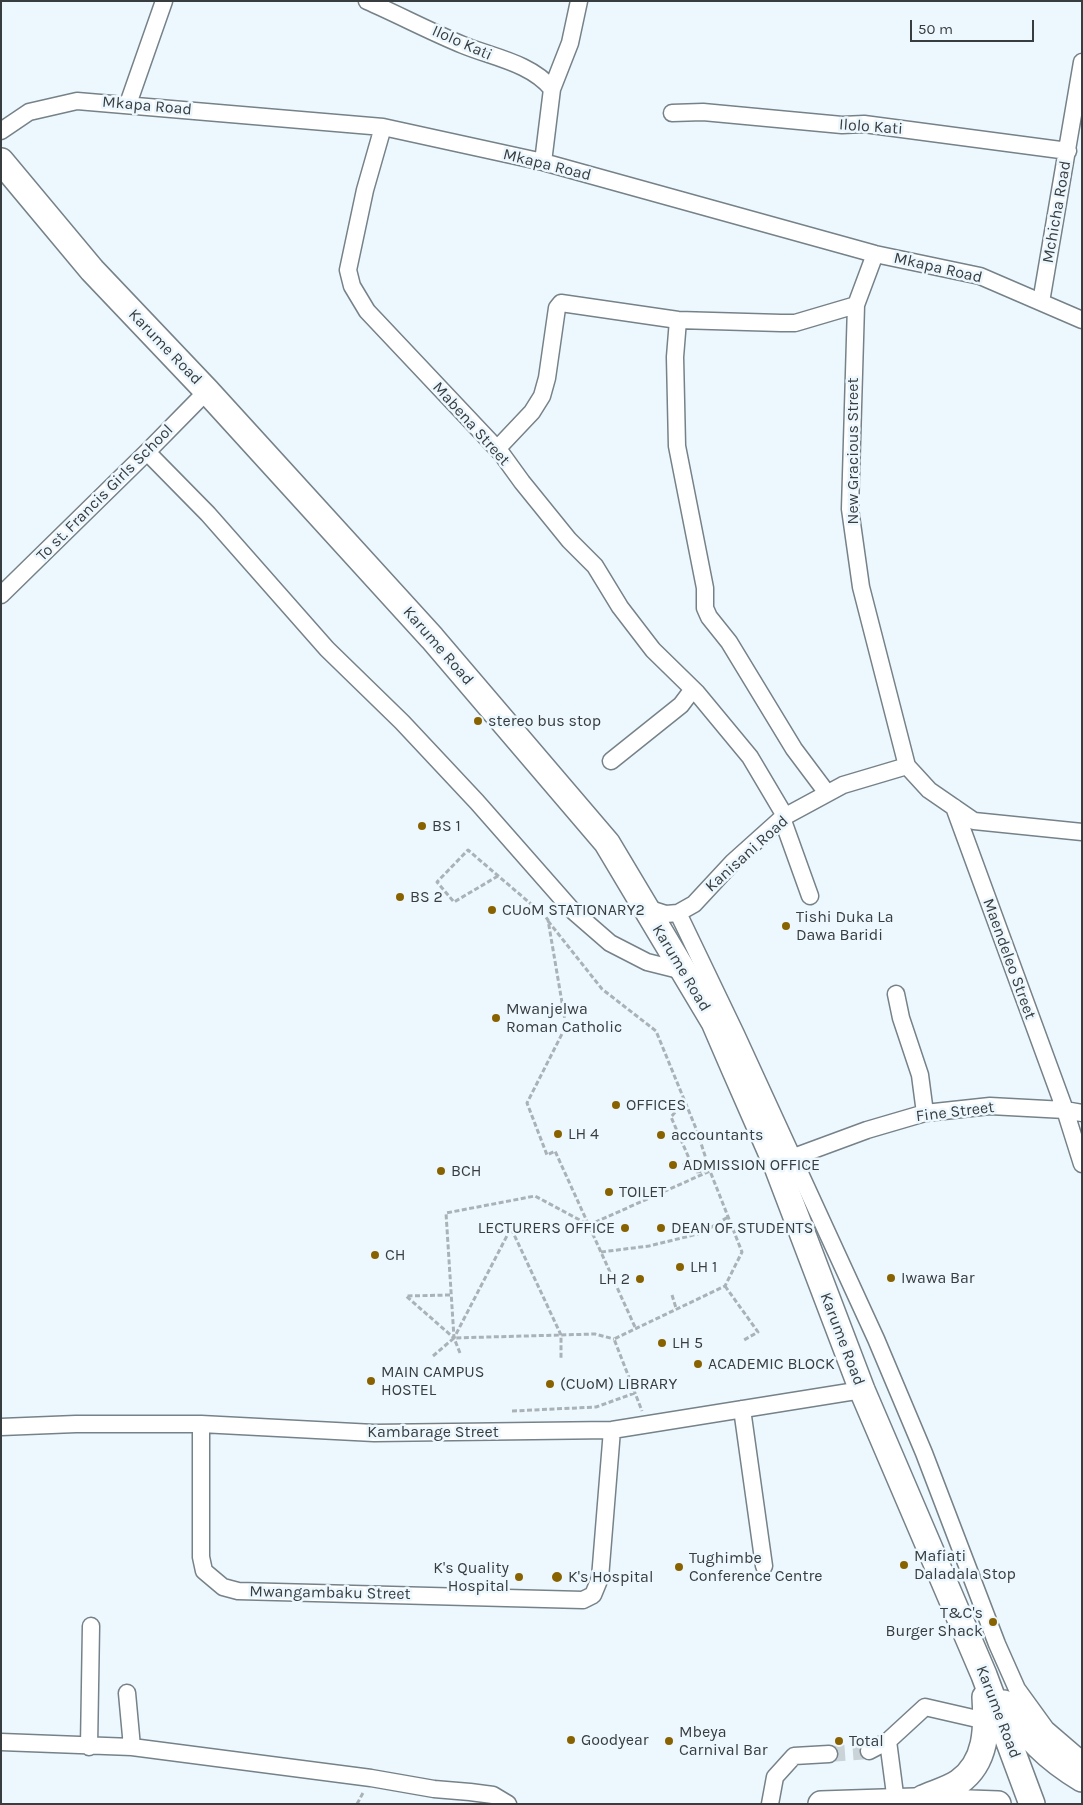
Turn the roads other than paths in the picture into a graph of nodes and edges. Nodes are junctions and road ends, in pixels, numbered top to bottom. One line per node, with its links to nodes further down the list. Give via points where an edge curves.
1 (164, 1): 6 (street)
2 (368, 1): 5 (street, Ilolo Kati, via 461,44 525,67 545,80)
3 (579, 1): 5 (street, via 570,43)
4 (1082, 62): 10 (street, Mchicha Road)
5 (552, 89): 12 (street)
6 (128, 104): 8 (street, Mkapa Road); 9 (street, Mkapa Road, via 77,101 29,112)
7 (672, 113): 10 (street, Ilolo Kati, via 703,112 842,125 864,124)
8 (383, 127): 12 (street, Mkapa Road); 19 (street, Mabena Street, via 365,190 348,270 352,286 366,311)
9 (1, 131)
10 (1068, 151): 14 (street, Mchicha Road)
11 (1, 161): 18 (highway, Karume Road, via 92,270)
12 (542, 162): 13 (street, Mkapa Road)
13 (875, 254): 14 (street, Mkapa Road, via 980,276); 15 (street, New Gracious Street)
14 (1041, 302): 17 (street, Mkapa Road)
15 (856, 305): 16 (street, via 796,323); 24 (street, New Gracious Street, via 850,509 860,587)
16 (678, 320): 19 (street, via 558,304 542,396 526,419); 25 (street, via 675,357 677,446 705,588 705,608 794,749)
17 (1082, 320)
18 (207, 391): 20 (street, To st. Francis Girls School); 30 (highway, Karume Road, via 432,638 568,795 607,844)
19 (497, 449): 22 (street, Mabena Street, via 569,540 595,566 620,607 653,650)
20 (147, 452): 21 (street, To st. Francis Girls School); 32 (street, via 208,514 327,649 478,802 578,916 624,951 647,962)
21 (1, 595)
22 (695, 691): 23 (street); 27 (street, Mabena Street, via 750,757)
23 (611, 761)
24 (906, 766): 25 (street, Kanisani Road); 26 (street, via 929,790)
25 (827, 793): 27 (street, Kanisani Road)
26 (954, 807): 28 (street, via 974,821); 34 (street, Maendeleo Street)
27 (784, 817): 29 (street, Mabena Street); 31 (street, Kanisani Road, via 733,862 694,904)
28 (1082, 832)
29 (810, 896)
30 (644, 907): 31 (street, via 666,914); 32 (highway, Karume Road)
31 (678, 913): 37 (street)
32 (683, 971): 37 (highway, Karume Road, via 714,1022)
33 (896, 994): 35 (street, via 920,1075)
34 (1065, 1110): 35 (street, Fine Street, via 990,1106); 36 (street, Fine Street); 38 (street, Maendeleo Street)
35 (925, 1113): 37 (street, Fine Street, via 867,1130)
36 (1082, 1113)
37 (785, 1161): 39 (highway, Karume Road); 55 (street, via 898,1392 962,1548 997,1644 1018,1689 1046,1729)
38 (1082, 1164)
39 (862, 1390): 40 (street, Kambarage Street); 46 (highway, Karume Road)
40 (742, 1409): 43 (street, Kambarage Street); 44 (street)
41 (201, 1424): 42 (street, Kambarage Street); 43 (street, Kambarage Street, via 374,1433); 43 (street, Mwangambaku Street, via 202,1557 204,1571 224,1587 238,1591 583,1600 593,1595 600,1578)
42 (1, 1427)
43 (612, 1430)
44 (764, 1566)
45 (91, 1626): 51 (street)
46 (984, 1675): 48 (highway); 56 (highway, via 1026,1735 1044,1753); 62 (highway, Karume Road)
47 (127, 1693): 52 (street)
48 (986, 1721): 49 (street, via 925,1707); 57 (highway, via 985,1738 972,1769 958,1783)
49 (888, 1741): 53 (street); 57 (street)
50 (1, 1742): 51 (street)
51 (89, 1747): 52 (street)
52 (132, 1747): 58 (street, via 470,1792 493,1796)
53 (869, 1751)
54 (829, 1754): 59 (street, via 794,1756 775,1777)
55 (1082, 1760)
56 (1082, 1779)
57 (905, 1802): 60 (highway); 61 (highway)
58 (508, 1804)
59 (770, 1804)
60 (821, 1804)
61 (998, 1804)
62 (1032, 1804)

